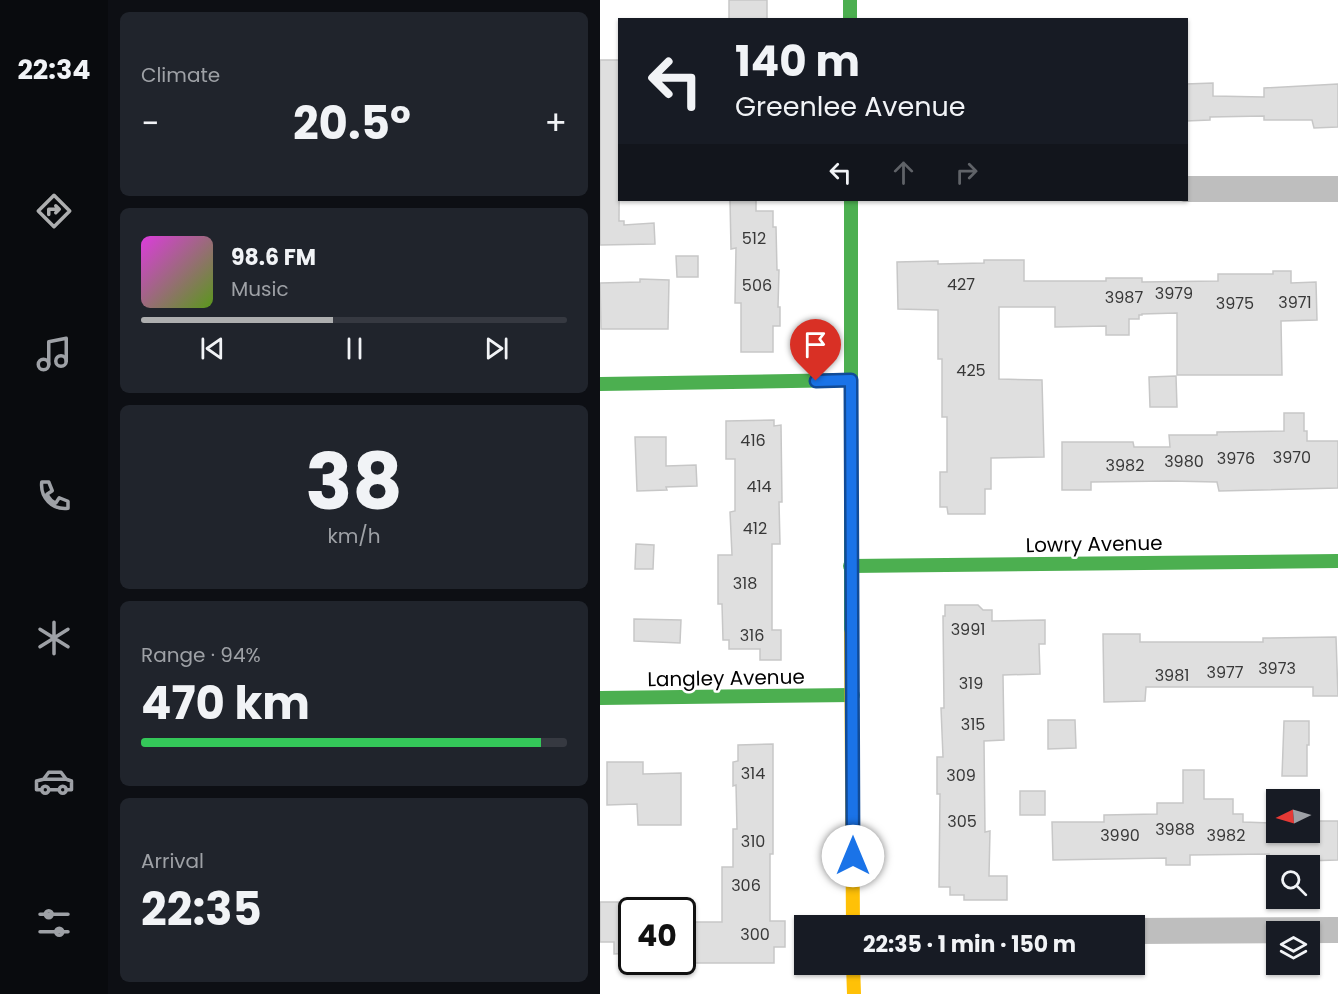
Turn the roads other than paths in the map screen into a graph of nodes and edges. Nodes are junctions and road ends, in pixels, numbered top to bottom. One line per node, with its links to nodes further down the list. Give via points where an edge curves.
1 (850, 0): 2 (street)
2 (850, 18)
3 (1188, 189): 4 (street)
4 (1338, 189)
5 (851, 201): 6 (street)
6 (851, 380): 7 (street); 9 (street)
7 (600, 384)
8 (1338, 561): 9 (street, Lowry Avenue)
9 (850, 566): 10 (street)
10 (853, 695): 11 (street, Langley Avenue); 12 (street)
11 (600, 698)
12 (854, 915)
13 (1338, 930): 14 (street)
14 (1145, 931)
15 (854, 975): 16 (street)
16 (854, 994)

